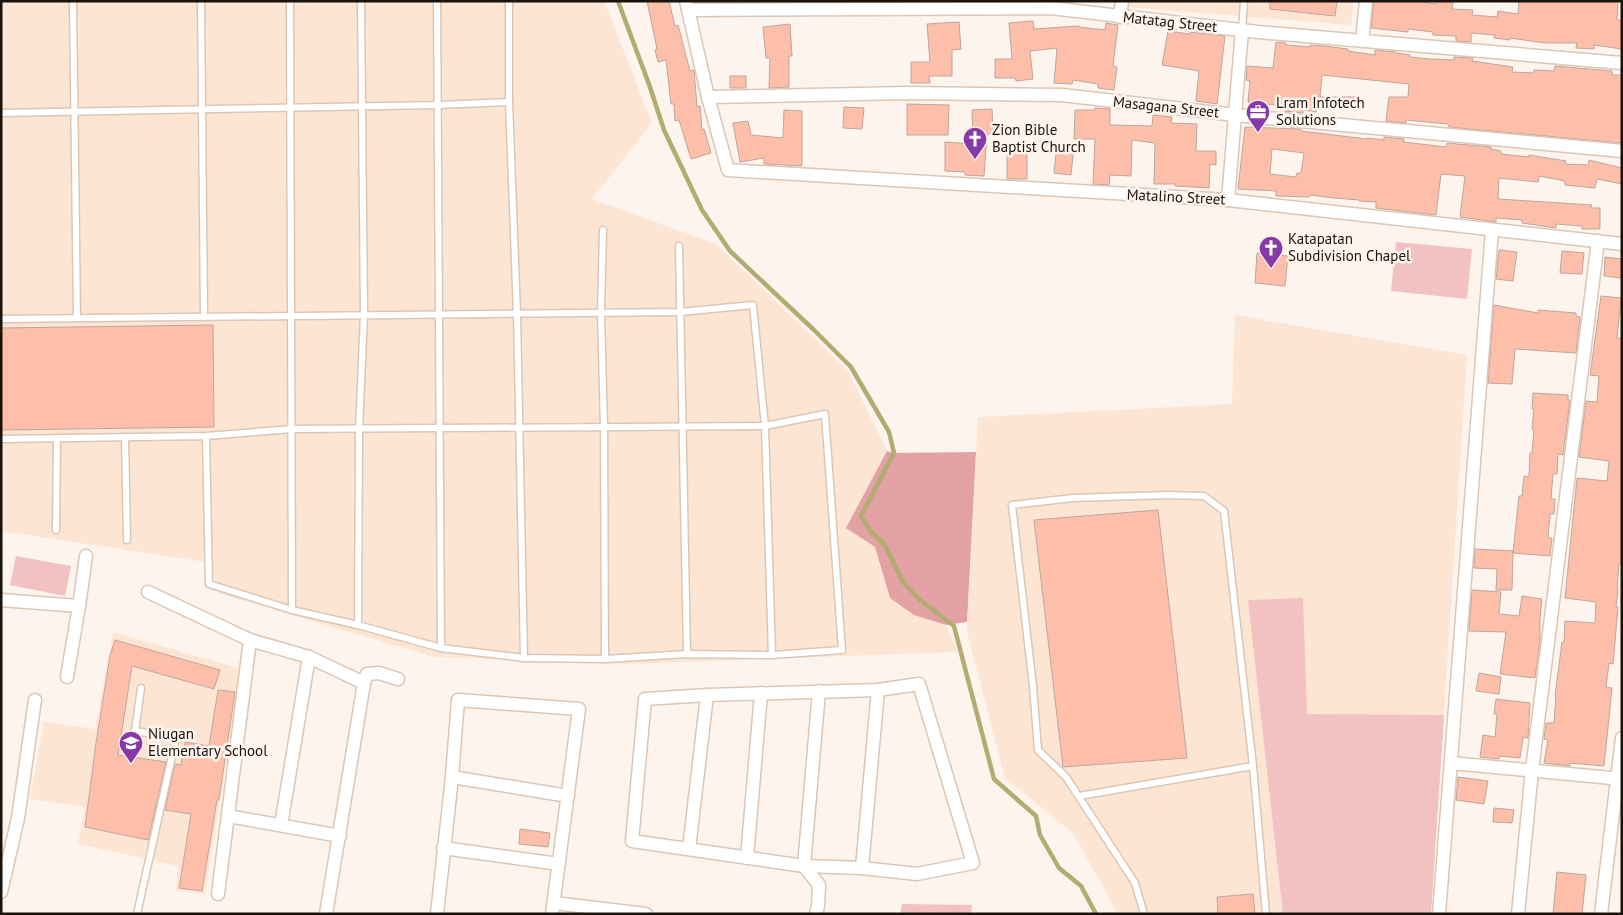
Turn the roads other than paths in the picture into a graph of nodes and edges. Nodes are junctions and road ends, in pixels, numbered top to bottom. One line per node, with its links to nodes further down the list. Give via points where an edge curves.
1 (73, 1): 21 (lane)
2 (201, 1): 20 (lane)
3 (290, 1): 19 (lane)
4 (361, 1): 18 (lane)
5 (436, 1): 17 (lane)
6 (509, 1): 16 (lane)
7 (1122, 1): 11 (street)
8 (1244, 1): 12 (lane)
9 (1366, 1): 13 (street)
10 (687, 6): 11 (street, Matatag Street, via 1051,8); 15 (street)
11 (1120, 17): 12 (street, Matatag Street)
12 (1242, 30): 13 (street, Matatag Street); 23 (street)
13 (1362, 40): 14 (street, Matatag Street)
14 (1622, 63)
15 (708, 97): 23 (street, Masagana Street, via 908,93 1062,95); 25 (street, Matalino Street, via 728,170)
16 (509, 102): 17 (lane); 33 (lane)
17 (438, 105): 18 (lane); 34 (lane)
18 (361, 106): 19 (lane); 36 (lane)
19 (291, 108): 20 (lane); 35 (lane)
20 (202, 109): 21 (lane); 37 (lane)
21 (75, 112): 22 (lane); 38 (lane)
22 (1, 113)
23 (1235, 115): 24 (street, Masagana Street); 25 (street)
24 (1622, 151)
25 (1228, 200): 27 (street, Matalino Street)
26 (603, 230): 32 (lane)
27 (1492, 230): 28 (street, Matalino Street); 76 (street)
28 (1598, 241): 29 (street, Matalino Street); 78 (street)
29 (1622, 244)
30 (679, 246): 31 (lane)
31 (680, 312): 32 (lane); 40 (lane); 41 (lane, via 753,305)
32 (601, 313): 33 (lane); 43 (lane)
33 (517, 314): 34 (lane); 42 (lane)
34 (438, 315): 36 (lane); 45 (lane)
35 (292, 316): 36 (lane); 37 (lane); 46 (lane)
36 (364, 316): 44 (lane)
37 (204, 317): 38 (lane)
38 (77, 318): 39 (lane)
39 (1, 319)
40 (682, 426): 41 (lane); 43 (lane); 61 (lane)
41 (765, 426): 62 (lane); 62 (lane, via 825,414 842,650)
42 (520, 427): 43 (lane); 45 (lane); 64 (lane)
43 (604, 427): 65 (lane)
44 (360, 428): 45 (lane); 46 (lane); 58 (lane)
45 (439, 428): 60 (lane)
46 (292, 429): 47 (lane); 57 (lane)
47 (206, 436): 48 (lane); 57 (lane, via 209,584)
48 (125, 437): 49 (lane); 52 (lane)
49 (57, 438): 50 (lane); 51 (lane)
50 (1, 439)
51 (56, 530)
52 (128, 540)
53 (86, 556): 56 (street)
54 (148, 592): 59 (street)
55 (1, 600): 56 (street)
56 (79, 606): 66 (street)
57 (292, 610): 58 (lane)
58 (358, 625): 60 (lane)
59 (250, 640): 63 (street); 83 (street)
60 (441, 648): 64 (lane)
61 (687, 654): 62 (lane); 65 (lane)
62 (772, 655)
63 (309, 657): 68 (street); 84 (street)
64 (524, 658): 65 (lane)
65 (605, 659)
66 (67, 677)
67 (398, 680): 68 (street, via 379,673 367,674)
68 (364, 683): 85 (street)
69 (141, 688): 95 (lane, via 135,731 176,738)
70 (878, 690): 71 (street); 91 (street); 91 (street, via 919,684 973,863 917,874)
71 (819, 691): 72 (street); 90 (street)
72 (761, 693): 73 (street); 88 (street)
73 (707, 695): 87 (street); 87 (street, via 645,699 632,841)
74 (35, 700): 92 (street, via 18,818)
75 (1622, 738): 80 (street)
76 (1451, 762): 78 (street); 102 (street)
77 (1253, 766): 82 (lane); 82 (lane, via 1224,511 1204,496 1167,495 1073,498 1012,506 1038,750 1066,777); 101 (lane)
78 (1532, 770): 80 (street); 103 (street)
79 (452, 776): 81 (street); 81 (street, via 458,700 579,709); 86 (street)
80 (1619, 779): 104 (street)
81 (568, 796): 89 (street)
82 (1079, 796): 100 (lane, via 1135,883)
83 (228, 816): 84 (street); 93 (street)
84 (282, 825): 85 (street)
85 (340, 836): 96 (street)
86 (443, 848): 89 (street); 97 (street)
87 (689, 849): 88 (street)
88 (747, 858): 90 (street)
89 (559, 864): 94 (street)
90 (804, 866): 91 (street); 99 (street, via 820,885)
91 (862, 868)
92 (1, 892)
93 (218, 894)
94 (553, 908): 98 (street)
95 (137, 914)
96 (326, 914)
97 (436, 914)
98 (646, 914)
99 (816, 914)
100 (1144, 914)
101 (1266, 914)
102 (1439, 914)
103 (1518, 914)
104 (1601, 914)

